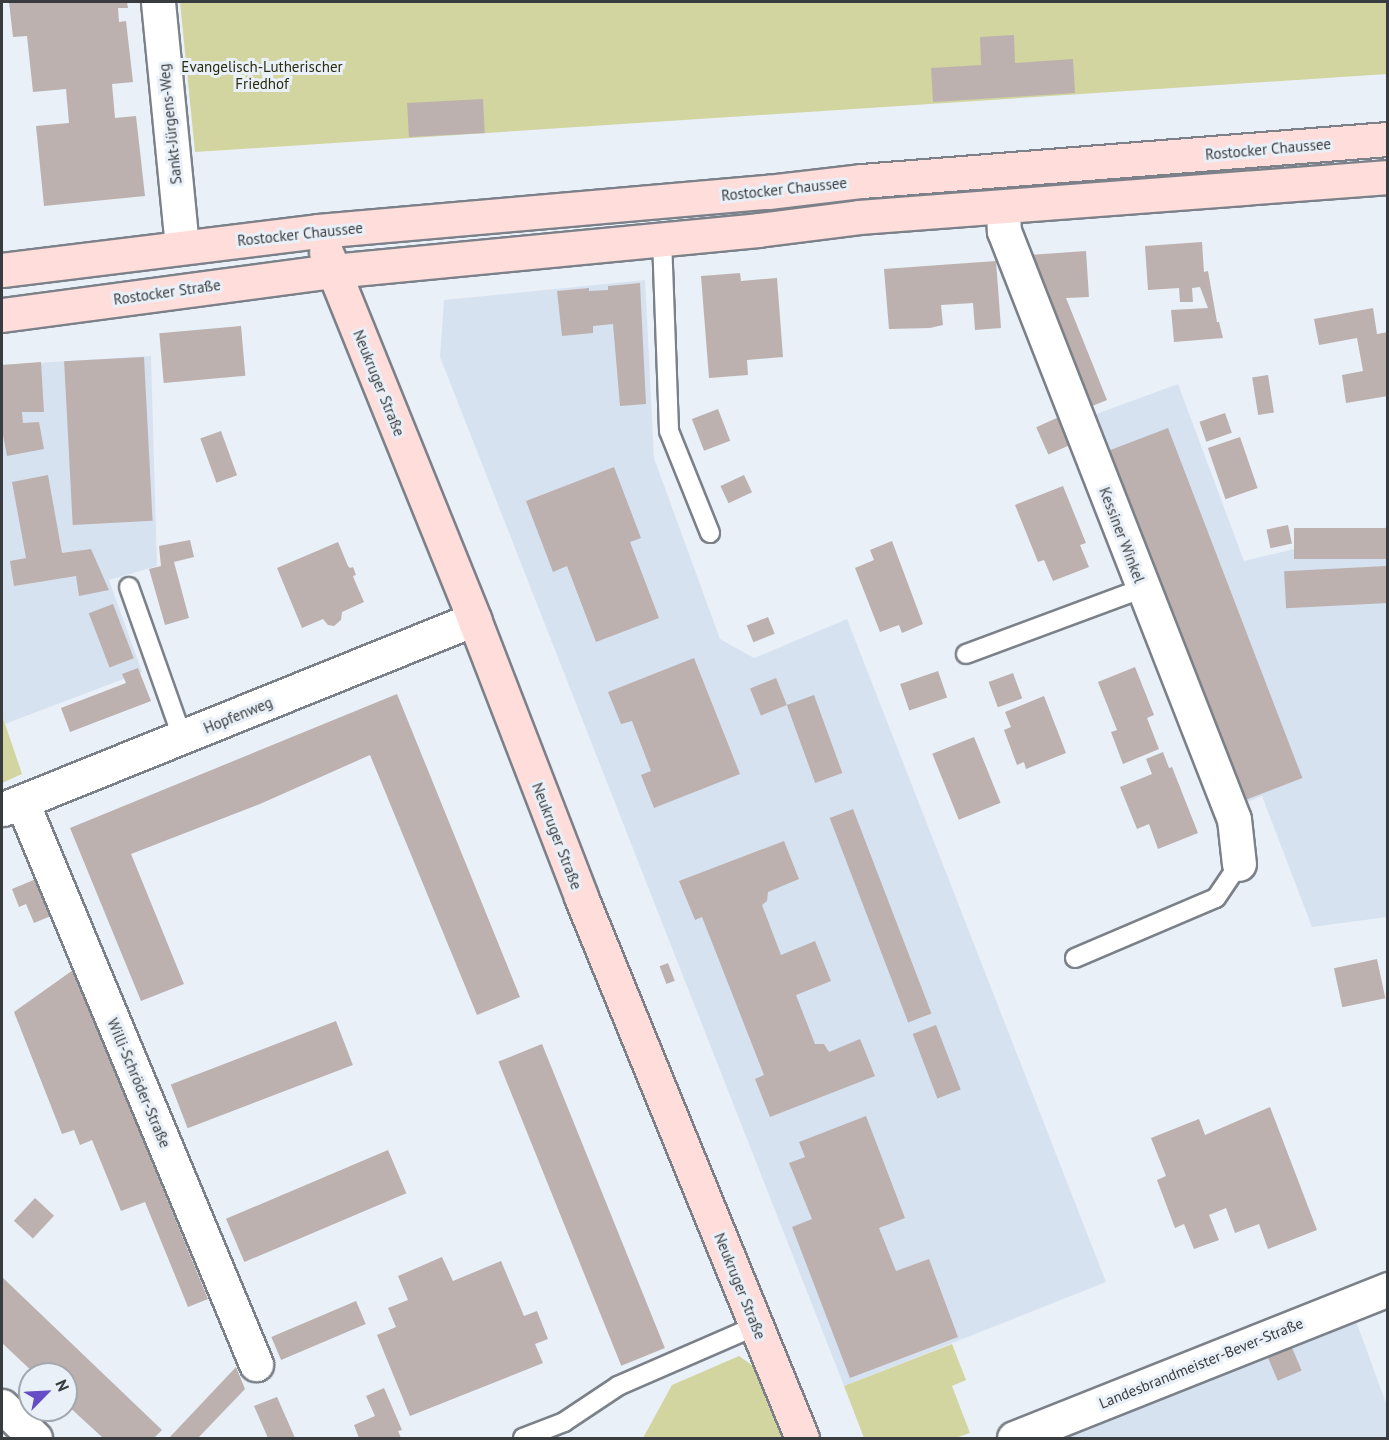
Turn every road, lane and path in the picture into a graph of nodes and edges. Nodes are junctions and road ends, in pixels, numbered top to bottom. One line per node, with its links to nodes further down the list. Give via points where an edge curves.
1 (158, 2): 7 (street, Sankt-Jürgens-Weg)
2 (1388, 139): 5 (main road, Rostocker Chaussee, via 862,181)
3 (1388, 177): 4 (main road)
4 (1003, 207): 6 (main road, via 859,217); 13 (street, Kessiner Winkel, via 1004,231)
5 (318, 231): 7 (main road, Rostocker Chaussee); 9 (main road, Neukruger Straße)
6 (662, 239): 9 (main road); 11 (lane, via 669,431)
7 (182, 246): 8 (main road)
8 (2, 270)
9 (333, 271): 10 (main road, Rostocker Straße); 14 (main road, Neukruger Straße)
10 (2, 315)
11 (710, 533)
12 (129, 587): 16 (lane)
13 (1143, 588): 15 (lane); 18 (street, Kessiner Winkel, via 1234,819)
14 (474, 619): 16 (street, Hopfenweg); 21 (main road, Neukruger Straße, via 581,897)
15 (966, 654)
16 (182, 737): 17 (street, Hopfenweg)
17 (12, 806): 22 (street, Willi-Schröder-Straße)
18 (1239, 864): 19 (lane, via 1216,898)
19 (1075, 958)
20 (1388, 1289): 27 (street, Landesbrandmeister-Bever-Straße)
21 (756, 1326): 25 (lane, via 618,1386 564,1422); 26 (main road, Neukruger Straße)
22 (256, 1364)
23 (2, 1406): 24 (street)
24 (35, 1438)
25 (523, 1438)
26 (802, 1438)
27 (1014, 1438)

